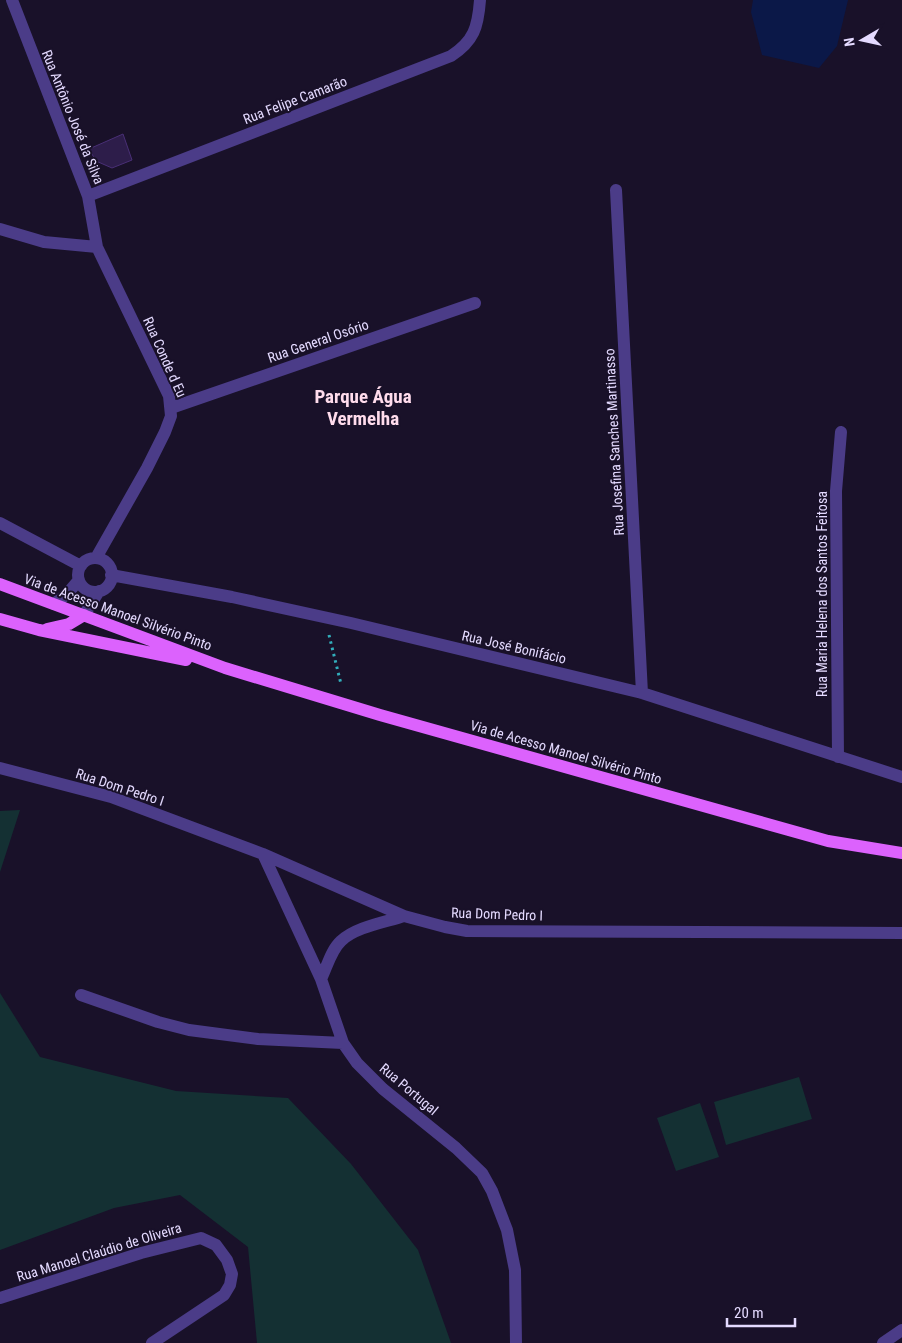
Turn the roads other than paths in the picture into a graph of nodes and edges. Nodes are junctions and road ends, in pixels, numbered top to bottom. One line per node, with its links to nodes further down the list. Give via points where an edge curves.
1 (12, 0): 4 (street, Rua Antônio José da Silva)
2 (480, 0): 4 (street, Rua Felipe Camarão, via 477,26 469,42 451,56)
3 (616, 190): 22 (street, Rua Josefina Sanches Martinasso)
4 (88, 196): 6 (street, Rua Antônio José da Silva)
5 (0, 229): 6 (street, via 44,242)
6 (97, 247): 8 (street, Rua Conde d Eu, via 169,396)
7 (475, 303): 8 (street, Rua General Osório)
8 (171, 408): 11 (street, Rua Conde d Eu, via 165,432)
9 (841, 432): 23 (street, Rua Maria Helena dos Santos Feitosa, via 836,491)
10 (0, 523): 12 (street)
11 (96, 558): 12 (street); 13 (street, via 106,562)
12 (81, 566): 14 (street)
13 (112, 575): 16 (street, via 108,585); 22 (street, Rua José Bonifácio, via 325,617)
14 (79, 580): 16 (street, via 85,588); 17 (street)
15 (0, 584): 17 (main road, Via de Acesso Manoel Silvério Pinto)
16 (100, 591): 18 (street)
17 (54, 604): 18 (main road, Via de Acesso Manoel Silvério Pinto)
18 (84, 615): 20 (main road, via 69,624); 21 (main road, Via de Acesso Manoel Silvério Pinto)
19 (0, 619): 20 (main road, Via de Acesso Manoel Silvério Pinto)
20 (39, 630): 21 (main road, Via de Acesso Manoel Silvério Pinto)
21 (226, 668): 26 (main road, Via de Acesso Manoel Silvério Pinto, via 828,841)
22 (642, 693): 23 (street, Rua José Bonifácio)
23 (838, 757): 25 (street, Rua José Bonifácio)
24 (0, 768): 27 (street, Rua Dom Pedro I, via 111,798)
25 (902, 777)
26 (902, 853)
27 (263, 854): 28 (street, Rua Dom Pedro I); 30 (street, Rua Portugal)
28 (404, 916): 29 (street, Rua Dom Pedro I, via 467,931); 30 (street, via 353,933 341,941)
29 (902, 933)
30 (321, 979): 32 (street, Rua Portugal)
31 (81, 994): 32 (street, via 189,1030 258,1039)
32 (343, 1044): 36 (street, Rua Portugal, via 384,1089 482,1173 507,1230 515,1270)
33 (0, 1298): 35 (street, Rua Manoel Claúdio de Oliveira, via 141,1253 201,1238 216,1245 232,1274 224,1295)
34 (902, 1330): 37 (street)
35 (152, 1343)
36 (516, 1343)
37 (883, 1343)

